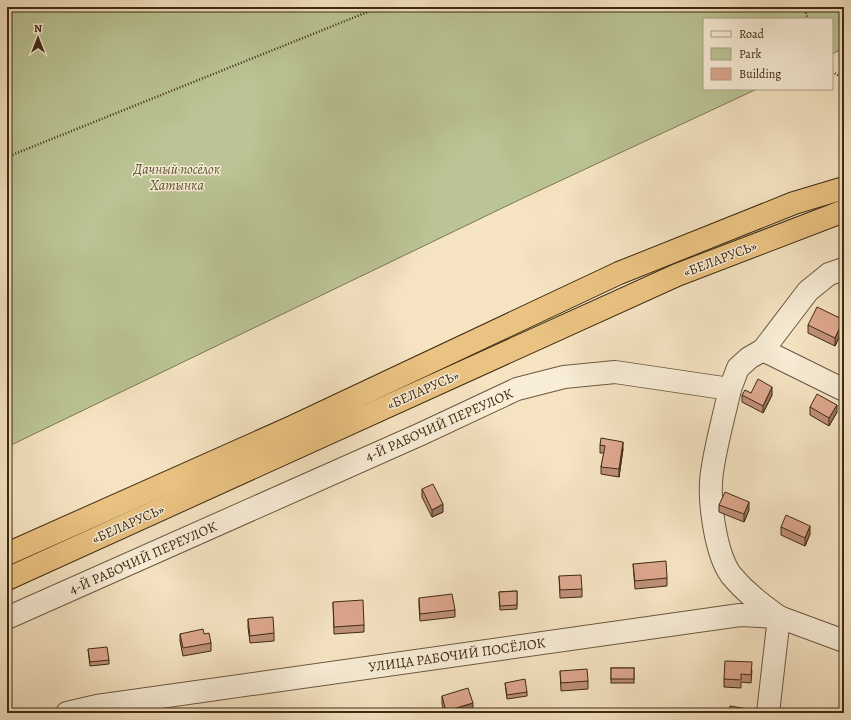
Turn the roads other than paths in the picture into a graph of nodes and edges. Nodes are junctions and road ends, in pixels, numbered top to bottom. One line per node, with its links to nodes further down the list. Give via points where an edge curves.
1 (844, 188): 7 (highway, «БЕЛАРУСЬ», via 794,203 619,274 292,427)
2 (844, 211): 8 (highway, «БЕЛАРУСЬ», via 677,275)
3 (844, 269): 4 (street, via 829,274 808,290)
4 (762, 350): 5 (street, via 738,368); 6 (street)
5 (730, 389): 9 (street, via 712,473 715,533 721,557 731,574 750,595); 10 (street, 4-Й РАБОЧИЙ ПЕРЕУЛОК, via 615,372 564,377 517,389)
6 (844, 390)
7 (7, 554)
8 (7, 579)
9 (779, 617): 11 (street, УЛИЦА РАБОЧИЙ ПОСЁЛОК); 12 (street, УЛИЦА РАБОЧИЙ ПОСЁЛОК, via 740,615 97,706); 13 (street)
10 (7, 618)
11 (844, 641)
12 (67, 713)
13 (768, 713)

